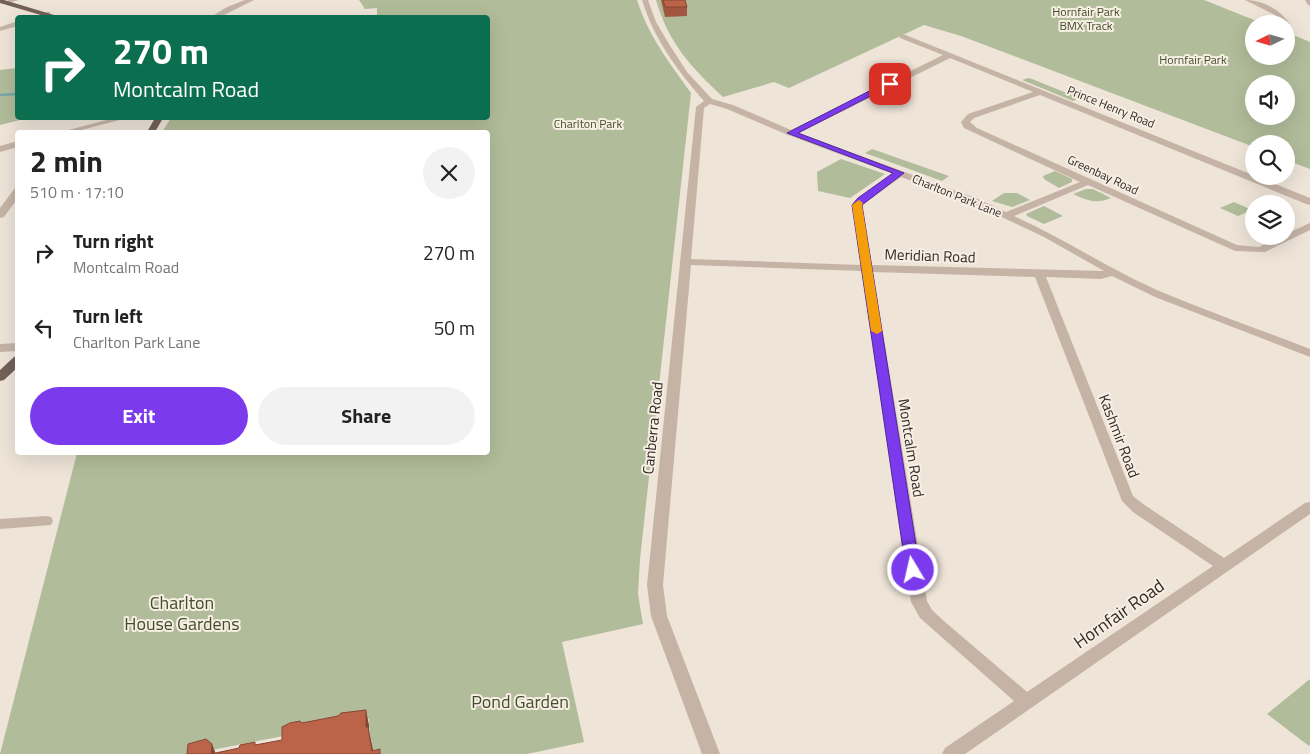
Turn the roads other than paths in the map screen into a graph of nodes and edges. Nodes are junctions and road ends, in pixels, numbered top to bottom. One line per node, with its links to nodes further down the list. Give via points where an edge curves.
1 (16, 0): 8 (street)
2 (228, 0): 9 (street)
3 (251, 0): 9 (street)
4 (645, 0): 21 (street, via 652,22 665,44 684,73)
5 (1248, 0): 12 (street)
6 (1268, 0): 12 (street)
7 (1308, 0): 10 (street)
8 (3, 2): 11 (main road)
9 (241, 3): 15 (street)
10 (1310, 4)
11 (47, 14): 13 (street); 14 (main road)
12 (1278, 14)
13 (44, 15)
14 (50, 15)
15 (218, 15)
16 (15, 24): 17 (street)
17 (0, 29)
18 (903, 36): 19 (street, Prince Henry Road)
19 (950, 55): 20 (street, Prince Henry Road); 24 (street)
20 (1040, 92): 28 (street, Greenbay Road, via 971,116 965,122 974,130); 30 (street, Prince Henry Road)
21 (709, 101): 24 (street, Charlton Park Lane); 34 (street, Canberra Road, via 700,107)
22 (115, 120): 23 (street)
23 (72, 130)
24 (791, 133): 27 (street, Charlton Park Lane)
25 (15, 145): 26 (street)
26 (0, 149)
27 (900, 173): 32 (street, Charlton Park Lane); 35 (street, Montcalm Road, via 857,205)
28 (1088, 182): 32 (street); 33 (street, Greenbay Road, via 1225,245 1243,250 1268,248)
29 (15, 194): 31 (street)
30 (1310, 202)
31 (2, 211)
32 (1007, 216): 36 (street, Charlton Park Lane)
33 (1310, 226)
34 (685, 262): 35 (street, Meridian Road); 48 (street, Canberra Road, via 655,585 659,616)
35 (867, 268): 37 (street, Meridian Road); 47 (street, Montcalm Road, via 919,602 926,614)
36 (1113, 272): 37 (street, Meridian Road, via 1101,276); 40 (street, Charlton Park Lane, via 1166,298)
37 (1040, 274): 46 (street, Kashmir Road, via 1128,498)
38 (15, 347): 39 (street)
39 (0, 348)
40 (1310, 353)
41 (15, 363): 42 (main road)
42 (0, 377)
43 (1310, 507): 46 (street, Hornfair Road)
44 (46, 521): 45 (street)
45 (0, 524)
46 (1224, 566): 47 (street, Hornfair Road)
47 (1027, 702): 49 (street, Hornfair Road)
48 (711, 754)
49 (951, 754)

